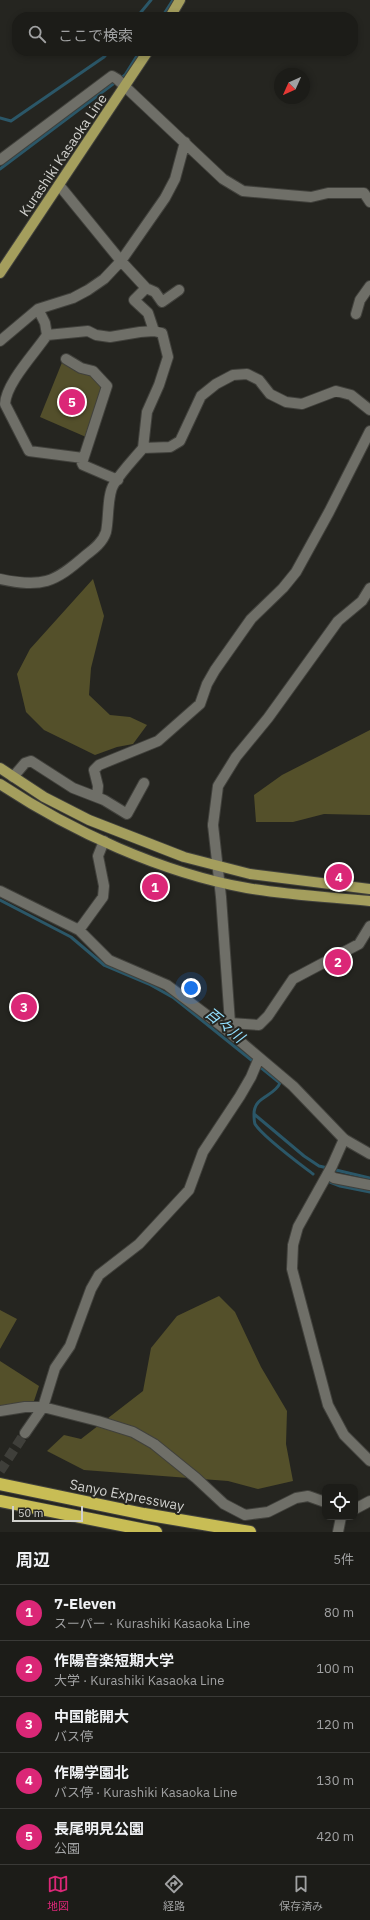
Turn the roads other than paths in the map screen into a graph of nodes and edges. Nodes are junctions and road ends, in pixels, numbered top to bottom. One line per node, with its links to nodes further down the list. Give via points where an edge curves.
1 (180, 0): 2 (main road)
2 (173, 12)
3 (143, 56): 4 (main road, Kurashiki Kasaoka Line)
4 (120, 82): 5 (street); 6 (street, via 112,76); 7 (main road, Kurashiki Kasaoka Line)
5 (185, 142): 8 (street, via 223,179 243,190 311,197 328,193 364,193); 9 (street, via 175,179 165,198)
6 (0, 160)
7 (59, 186): 9 (street); 10 (main road, Kurashiki Kasaoka Line)
8 (370, 202)
9 (121, 261): 12 (street); 14 (street, via 88,290 73,298)
10 (0, 273)
11 (370, 286): 15 (street, via 360,300)
12 (146, 288): 13 (street, via 155,292 162,302); 16 (street, via 134,300 148,314)
13 (179, 290)
14 (38, 309): 17 (street, via 45,323); 18 (street)
15 (356, 314)
16 (154, 331): 17 (street, via 110,337 88,331); 22 (street, via 162,333 168,357 148,412)
17 (47, 335): 23 (street, via 19,372 5,398 5,404 29,451)
18 (0, 341)
19 (66, 359): 23 (street, via 81,368 93,371 107,386)
20 (370, 410): 22 (street, via 351,395 336,391 302,404 286,402 270,394 259,380 247,374 233,375 201,396 180,441 170,447)
21 (370, 431): 31 (street, via 296,572 251,619 215,670 200,704 158,742 99,765 94,770 98,786)
22 (143, 448): 24 (street)
23 (83, 458): 24 (street, via 83,465)
24 (118, 480): 25 (street, via 113,485 105,534 100,543 69,570 56,579 38,584 22,584)
25 (0, 579)
26 (370, 588): 33 (street, via 362,601 338,621 218,786 213,825)
27 (0, 768): 28 (main road)
28 (13, 777): 31 (street, via 25,763 31,761 73,788); 33 (main road, via 66,809 108,829)
29 (144, 783): 31 (street, via 127,814)
30 (0, 784): 32 (main road, via 37,807)
31 (97, 797)
32 (104, 841): 34 (main road, via 178,870); 39 (street, via 98,856 105,891)
33 (218, 867): 34 (street); 35 (main road, via 250,874)
34 (220, 882): 37 (main road, via 248,888); 40 (street)
35 (370, 889)
36 (0, 891): 39 (street)
37 (370, 901)
38 (370, 926): 40 (street, via 359,944 293,979 259,1025)
39 (79, 930): 40 (street, via 109,960 167,985)
40 (229, 1027): 41 (street)
41 (258, 1060): 42 (street, via 293,1086); 46 (street, via 251,1077 203,1152 188,1190 139,1244 99,1275 70,1346 55,1368)
42 (344, 1139): 43 (street); 44 (street)
43 (370, 1154)
44 (330, 1171): 45 (street, via 334,1178); 49 (street, via 298,1227 293,1245 292,1269 328,1405 344,1435)
45 (370, 1185)
46 (43, 1407): 47 (street); 48 (street); 52 (street, via 133,1432 154,1444 224,1504 245,1515 268,1512 296,1498 308,1496)
47 (0, 1411)
48 (25, 1433)
49 (370, 1461)
50 (0, 1484): 57 (highway, Sanyo Expressway, via 144,1514)
51 (0, 1501): 56 (highway)
52 (322, 1501)
53 (370, 1501): 54 (street)
54 (358, 1507)
55 (340, 1520): 58 (street)
56 (156, 1532)
57 (250, 1532)
58 (338, 1532)

